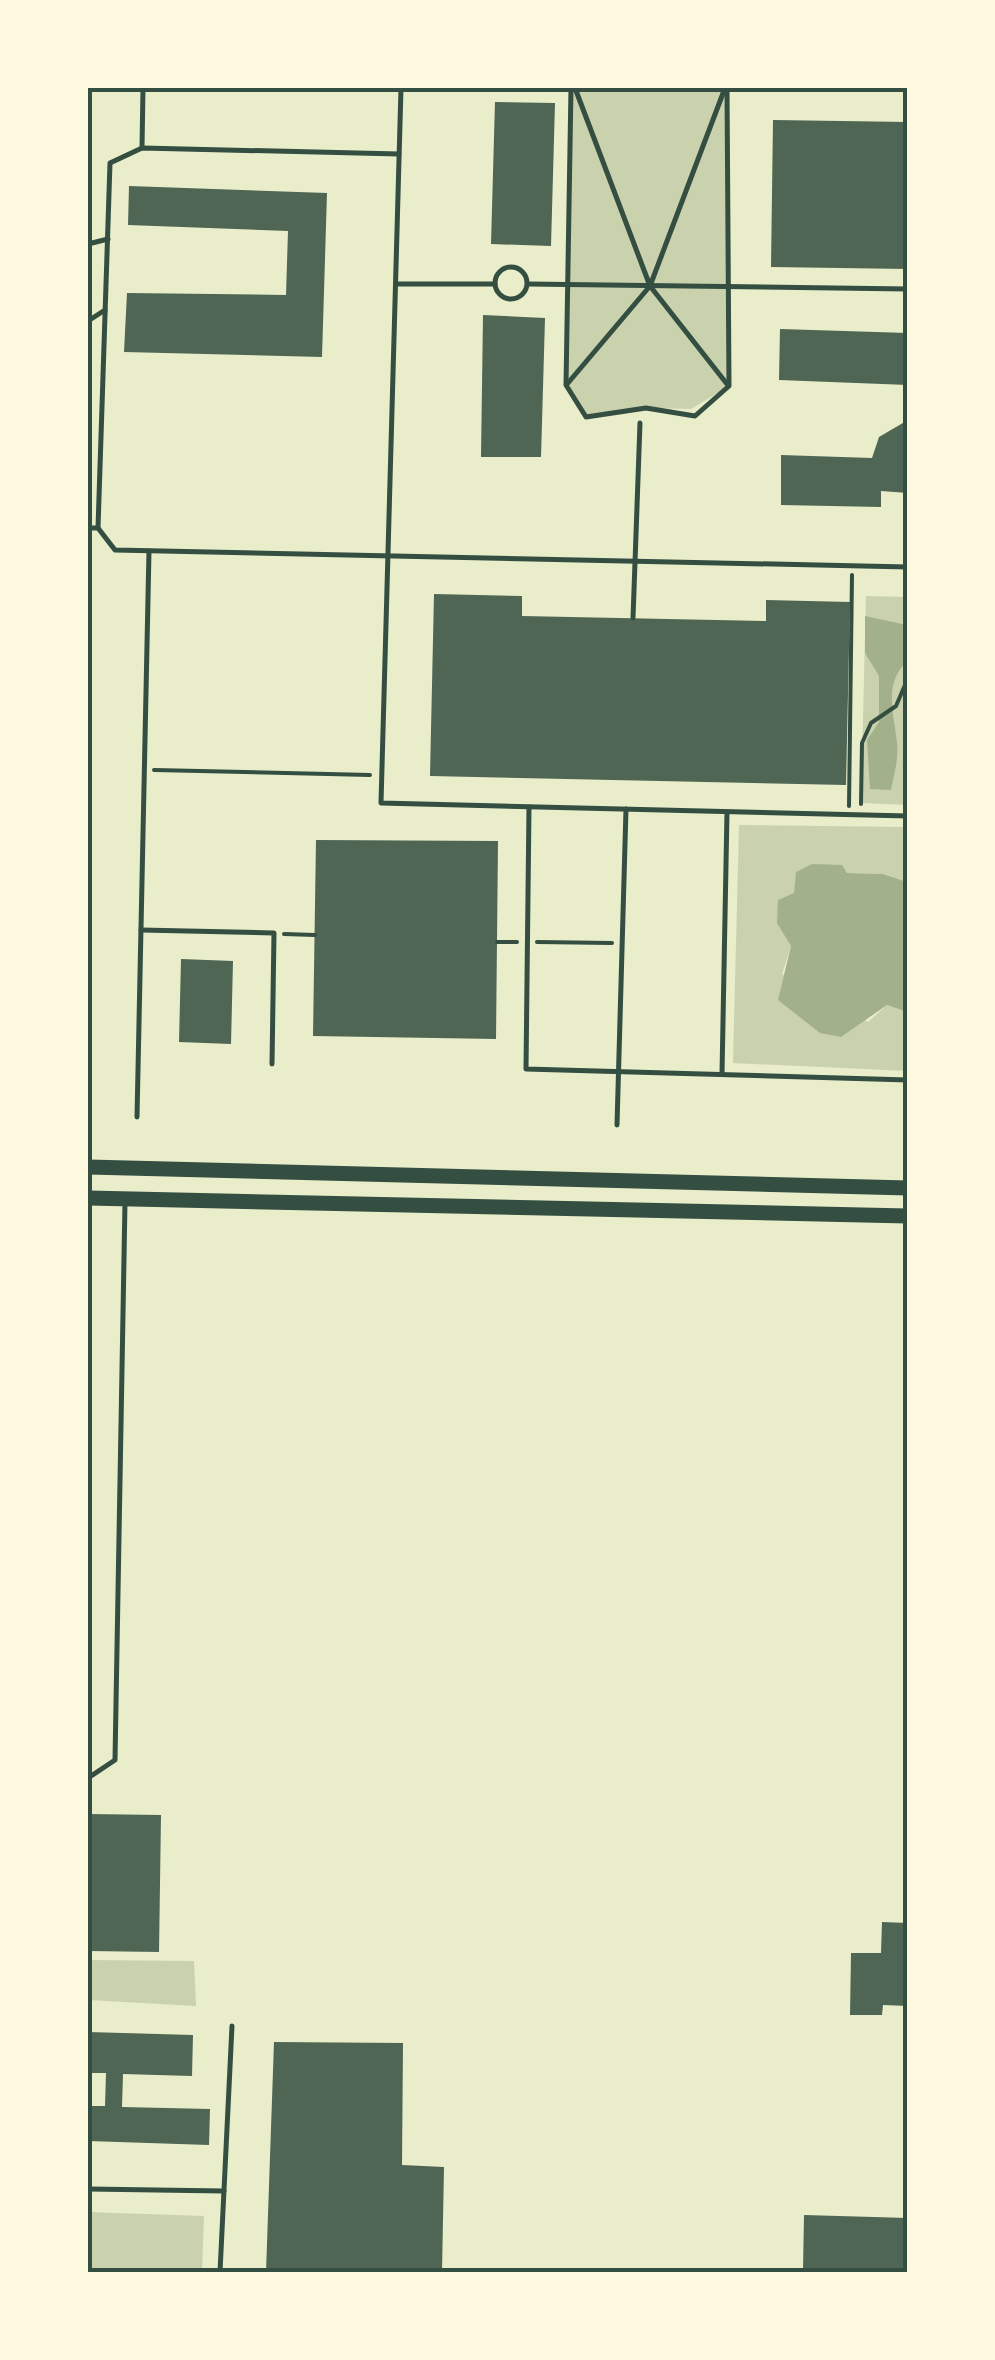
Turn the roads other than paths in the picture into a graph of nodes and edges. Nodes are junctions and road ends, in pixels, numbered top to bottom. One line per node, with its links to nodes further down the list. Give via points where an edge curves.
1 (144, 88): 5 (lane)
2 (402, 88): 6 (lane)
3 (573, 88): 12 (lane); 13 (lane)
4 (726, 88): 13 (lane); 14 (lane)
5 (142, 148): 6 (lane); 7 (lane, via 110,163)
6 (400, 154): 9 (lane)
7 (108, 239): 8 (lane); 16 (lane)
8 (88, 244)
9 (396, 284): 10 (lane); 24 (lane)
10 (495, 284): 11 (lane, via 512,299); 11 (lane, via 508,266 520,268)
11 (528, 284): 12 (lane)
12 (568, 284): 13 (lane); 18 (lane)
13 (650, 286): 14 (lane); 18 (lane); 19 (lane)
14 (727, 286): 15 (lane); 19 (lane)
15 (908, 290)
16 (105, 310): 17 (lane); 22 (lane)
17 (88, 321)
18 (566, 385): 19 (lane, via 586,417 646,408 695,416)
19 (729, 386)
20 (640, 423): 25 (lane)
21 (88, 528): 22 (lane)
22 (98, 528): 23 (lane, via 115,550)
23 (149, 551): 24 (lane); 32 (lane)
24 (388, 554): 25 (lane); 28 (lane, via 380,804)
25 (635, 560): 26 (lane); 27 (lane)
26 (908, 567)
27 (633, 618)
28 (529, 807): 29 (lane); 34 (lane, via 526,1068)
29 (626, 810): 30 (lane); 34 (lane)
30 (727, 812): 31 (lane); 35 (lane)
31 (908, 816)
32 (141, 930): 33 (lane, via 274,933); 37 (lane)
33 (272, 1064)
34 (618, 1071): 35 (lane); 38 (lane)
35 (722, 1074): 36 (lane)
36 (908, 1080)
37 (137, 1117)
38 (617, 1125)
39 (88, 1166): 40 (main road)
40 (908, 1188)
41 (88, 1198): 42 (main road)
42 (125, 1199): 43 (main road); 44 (lane, via 115,1760)
43 (908, 1216)
44 (88, 1778)
45 (232, 2026): 47 (lane)
46 (88, 2190): 47 (lane)
47 (226, 2191): 48 (lane)
48 (220, 2272)

